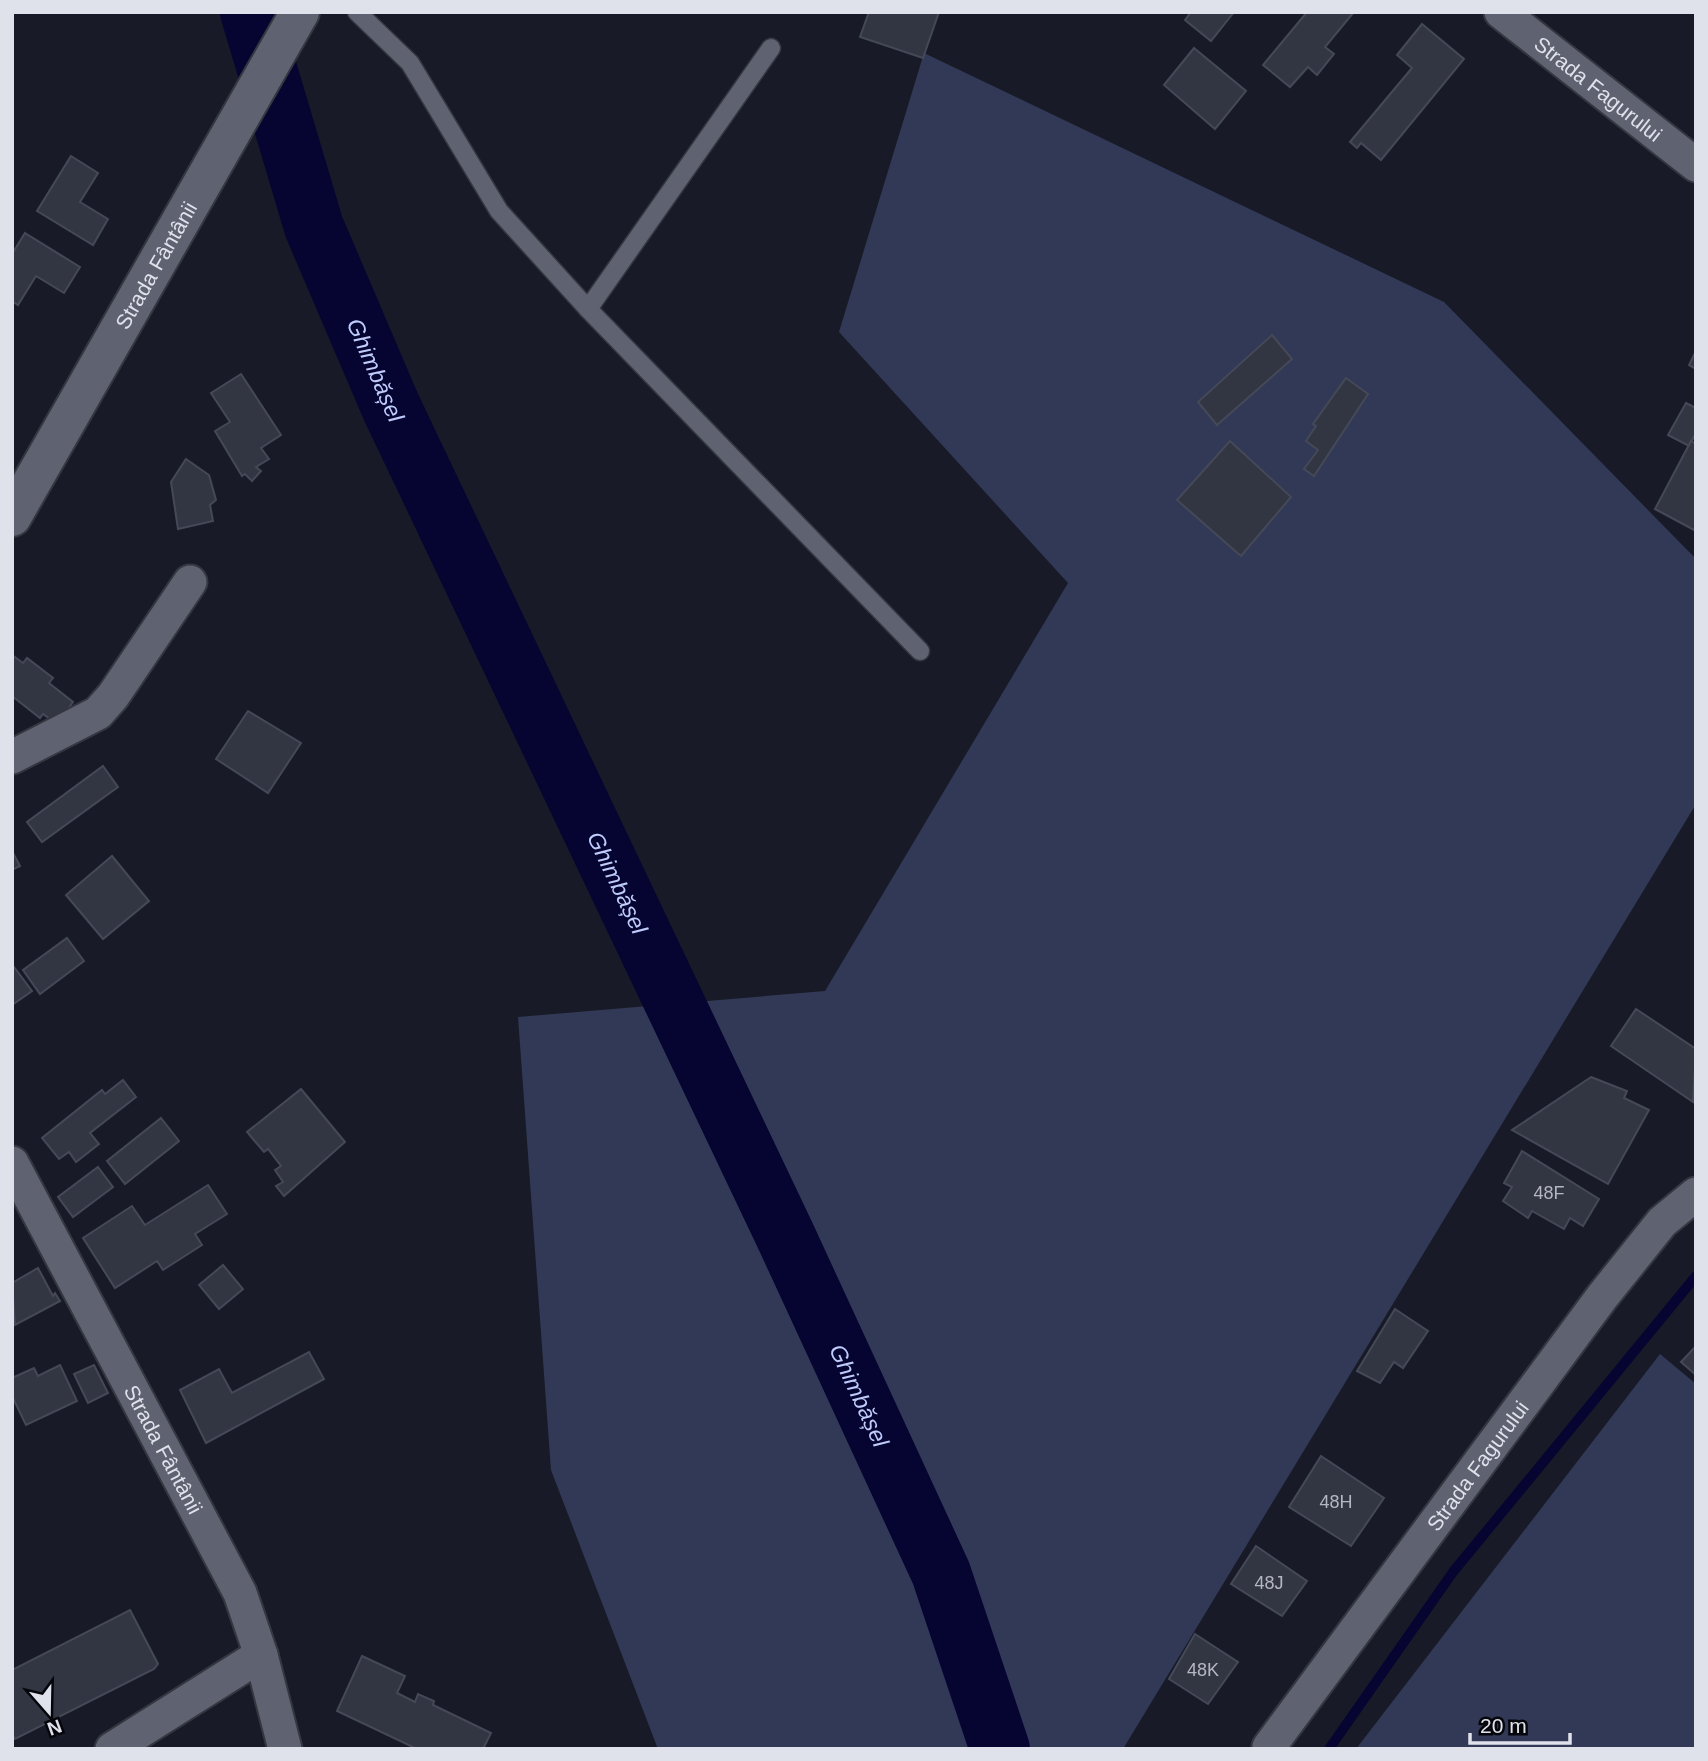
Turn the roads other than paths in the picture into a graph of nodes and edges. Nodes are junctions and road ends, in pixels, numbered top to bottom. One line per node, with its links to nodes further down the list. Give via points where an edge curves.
1 (300, 12): 7 (street, Strada Fântânii)
2 (357, 12): 6 (lane, via 410,62 499,211)
3 (1501, 12): 5 (street, Strada Fagurului)
4 (771, 48): 6 (lane)
5 (1696, 165)
6 (588, 309): 9 (lane)
7 (12, 517)
8 (191, 582): 10 (street, via 97,713)
9 (920, 651)
10 (12, 757)
11 (12, 1163): 13 (street, Strada Fântânii, via 240,1593)
12 (1696, 1194): 14 (street, Strada Fagurului, via 1662,1222 1602,1297)
13 (261, 1655): 15 (street); 16 (street, Strada Fântânii)
14 (1269, 1747)
15 (112, 1749)
16 (285, 1749)

